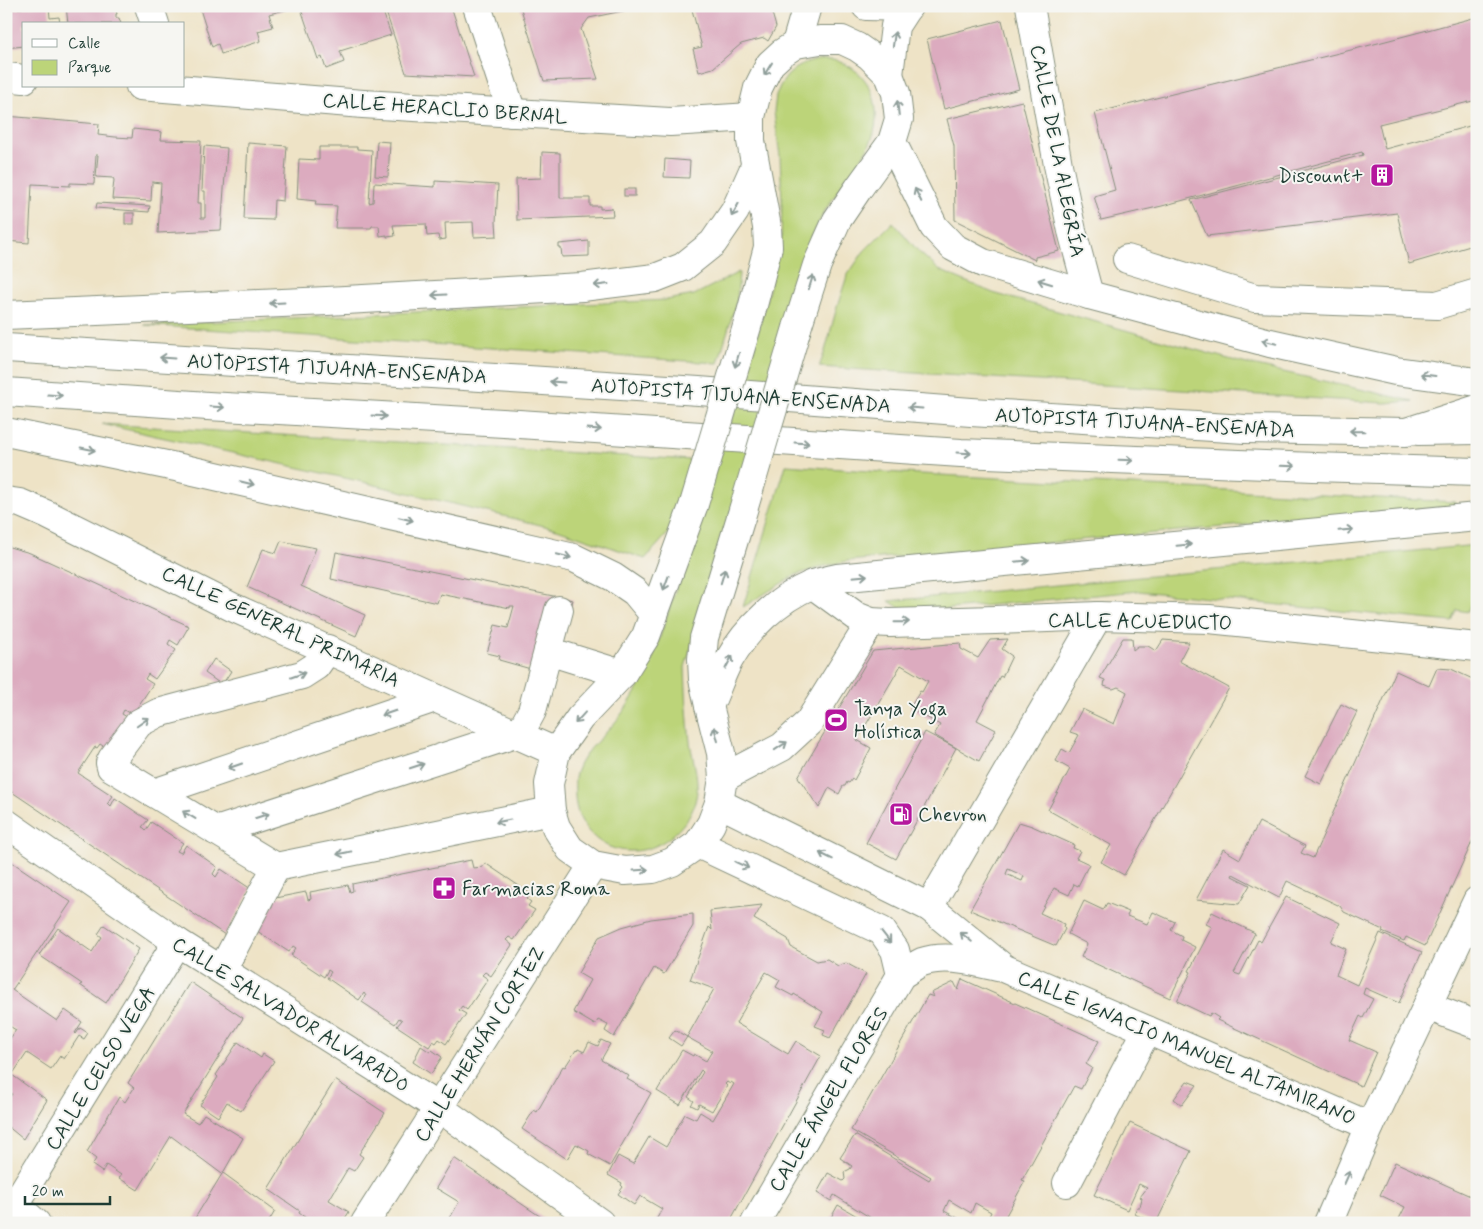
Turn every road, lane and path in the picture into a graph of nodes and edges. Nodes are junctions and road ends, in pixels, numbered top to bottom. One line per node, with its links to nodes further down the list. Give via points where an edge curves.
1 (149, 6): 7 (main road)
2 (477, 6): 13 (main road)
3 (807, 6): 8 (main road)
4 (866, 6): 5 (main road)
5 (908, 6): 9 (main road, one-way to 5, via 895,26)
6 (1030, 6): 19 (main road, CALLE DE LA ALEGRÍA, via 1058,165)
7 (154, 22)
8 (796, 44): 9 (main road, via 842,40 858,47); 14 (main road, one-way to 14, via 770,64 758,88)
9 (889, 75): 15 (main road, one-way to 9, via 899,120 896,93)
10 (6, 77): 11 (main road)
11 (22, 78)
12 (176, 88): 13 (main road, CALLE HERACLIO BERNAL)
13 (512, 113): 14 (main road, CALLE HERACLIO BERNAL, via 670,122)
14 (751, 117): 16 (main road)
15 (892, 142): 19 (main road, one-way to 15, via 983,263 953,247 934,227); 41 (main road, one-way to 15, bridge, via 703,679 704,638 817,265 837,220)
16 (755, 166): 20 (main road, one-way to 20, via 735,211 713,243 683,267 655,278 572,288); 33 (main road, one-way to 33, bridge, via 768,248 694,504)
17 (1127, 259): 18 (main road, via 1255,298 1437,305)
18 (1477, 293)
19 (1089, 295): 22 (main road, one-way to 19, via 1386,369 1270,343)
20 (6, 315)
21 (6, 348): 27 (main road, AUTOPISTA TIJUANA-ENSENADA, one-way to 21, via 1245,429 690,390)
22 (1477, 382)
23 (6, 392): 28 (main road, AUTOPISTA TIJUANA-ENSENADA, one-way to 28, via 961,453)
24 (1477, 409): 27 (main road)
25 (1477, 430): 27 (main road, AUTOPISTA TIJUANA-ENSENADA)
26 (6, 432): 33 (main road, one-way to 33, via 176,467 574,558 635,592)
27 (1406, 432)
28 (1477, 472)
29 (6, 501): 37 (main road, CALLE GENERAL PRIMARIA, via 20,503 48,515 232,607)
30 (1477, 517): 31 (main road, one-way to 30, via 837,578)
31 (812, 584): 35 (main road, CALLE ACUEDUCTO, via 856,616); 41 (main road, one-way to 31, via 729,660 743,638 768,612)
32 (559, 610): 38 (main road)
33 (654, 615): 39 (main road, via 646,636)
34 (1098, 616): 35 (main road, CALLE ACUEDUCTO, one-way to 34); 36 (main road, CALLE ACUEDUCTO, via 1209,619); 53 (main road)
35 (871, 622): 44 (main road, one-way to 35, via 782,747 809,722)
36 (1477, 647)
37 (328, 649): 40 (main road, CALLE GENERAL PRIMARIA); 45 (main road, one-way to 37, via 111,767 110,763 139,723 158,713 302,675 316,666)
38 (548, 651): 39 (main road); 42 (main road, via 532,711)
39 (622, 674): 43 (main road, one-way to 43, via 580,718)
40 (435, 698): 42 (main road, CALLE GENERAL PRIMARIA); 45 (main road, one-way to 45)
41 (709, 706): 44 (main road, one-way to 41, via 721,753)
42 (518, 733): 43 (main road, CALLE GENERAL PRIMARIA); 48 (main road, one-way to 42)
43 (556, 752): 46 (main road, via 549,784)
44 (721, 791): 49 (main road, via 711,824); 53 (main road, CALLE IGNACIO MANUEL ALTAMIRANO, one-way to 44)
45 (154, 793): 48 (main road, one-way to 45)
46 (551, 811): 50 (main road, via 556,827 570,849); 51 (main road, one-way to 51)
47 (6, 823): 54 (main road, CALLE SALVADOR ALVARADO)
48 (216, 831): 51 (main road)
49 (698, 844): 50 (main road, one-way to 49, via 625,871 653,869 672,862); 57 (main road, one-way to 57, via 882,931 896,950)
50 (592, 865): 61 (main road, CALLE HERNÁN CORTEZ)
51 (276, 867): 56 (main road)
52 (1477, 901): 58 (main road)
53 (929, 907): 55 (main road, CALLE IGNACIO MANUEL ALTAMIRANO, one-way to 53)
54 (177, 942): 56 (main road, CALLE SALVADOR ALVARADO); 64 (main road, CALLE CELSO VEGA)
55 (1003, 968): 57 (main road, CALLE IGNACIO MANUEL ALTAMIRANO, via 946,958 921,962); 60 (main road, CALLE IGNACIO MANUEL ALTAMIRANO)
56 (222, 970): 61 (main road, CALLE SALVADOR ALVARADO)
57 (901, 974): 68 (main road, CALLE ÁNGEL FLORES)
58 (1427, 1006): 59 (main road); 62 (main road)
59 (1477, 1025)
60 (1147, 1030): 62 (main road, CALLE IGNACIO MANUEL ALTAMIRANO); 63 (main road)
61 (438, 1107): 66 (main road, CALLE HERNÁN CORTEZ); 67 (main road, CALLE SALVADOR ALVARADO)
62 (1370, 1126): 69 (main road, one-way to 62)
63 (1067, 1183)
64 (9, 1207): 65 (main road)
65 (36, 1223)
66 (365, 1223)
67 (600, 1223)
68 (755, 1223)
69 (1328, 1223)

